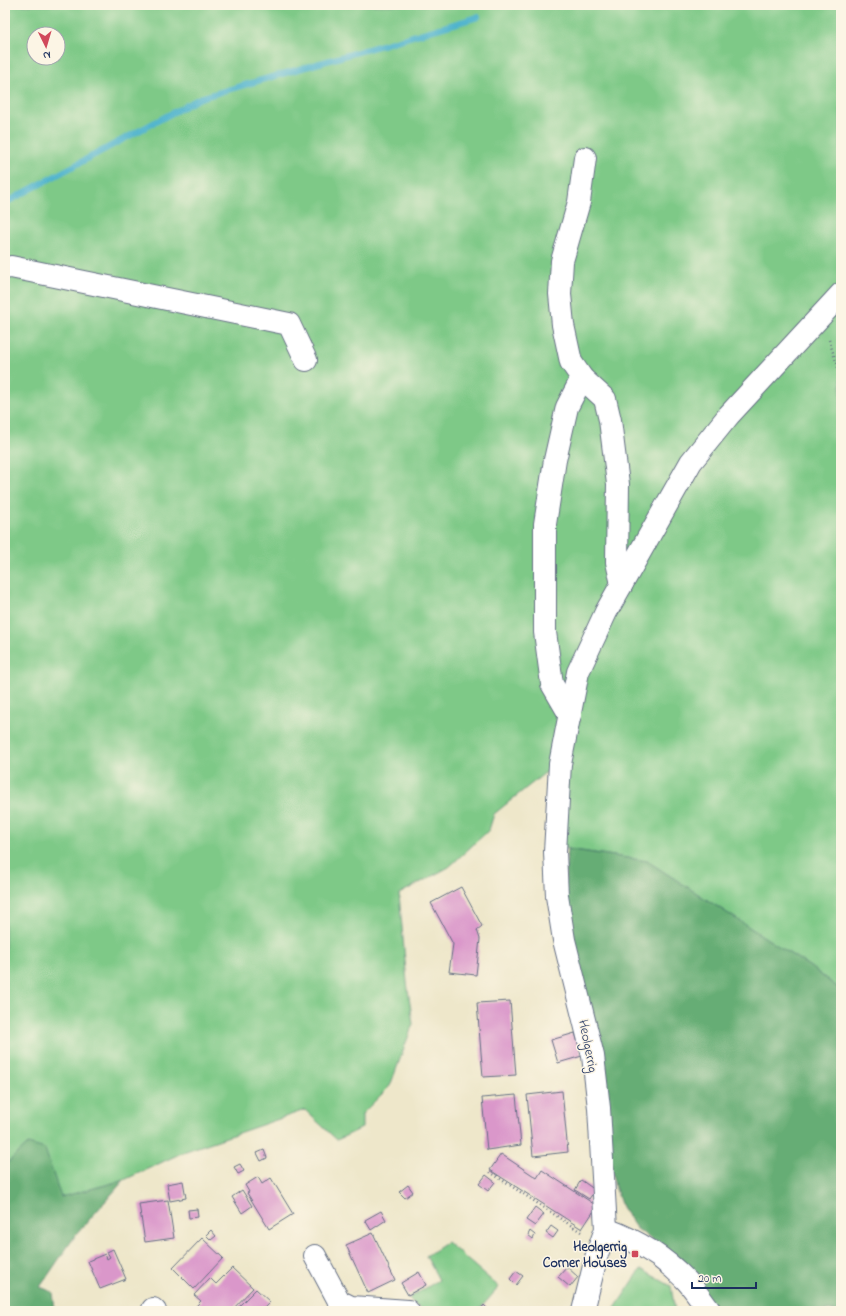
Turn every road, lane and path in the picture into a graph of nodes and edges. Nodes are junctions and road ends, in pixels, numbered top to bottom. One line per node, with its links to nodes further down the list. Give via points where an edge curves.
1 (585, 158): 7 (street, via 579,202 562,261 560,294 571,362)
2 (5, 268): 5 (street, via 289,324)
3 (841, 294): 4 (street, Heolgerrig)
4 (816, 321): 6 (path, via 831,344); 8 (street, Heolgerrig, via 729,415 691,462)
5 (306, 360)
6 (841, 377)
7 (582, 378): 8 (street, via 605,399 610,420 618,484 617,562); 9 (street, via 567,407 554,460 545,524 546,632 552,684)
8 (622, 584): 9 (street, Heolgerrig, via 578,672)
9 (570, 716): 11 (street, Heolgerrig, via 560,764 555,852 557,896 564,940 593,1056 599,1108)
10 (490, 1172): 11 (path, via 588,1237)
11 (604, 1236): 14 (street, Heolgerrig); 15 (street, via 621,1234 646,1247 687,1281)
12 (315, 1256): 13 (street, via 339,1301 351,1307)
13 (408, 1311)
14 (583, 1311)
15 (710, 1311)

